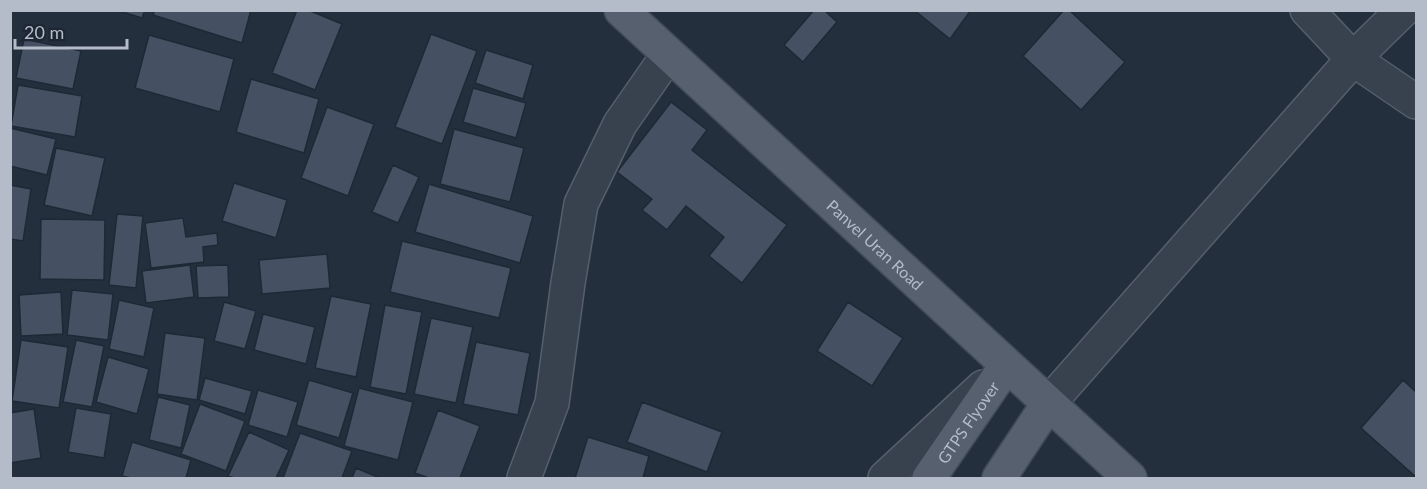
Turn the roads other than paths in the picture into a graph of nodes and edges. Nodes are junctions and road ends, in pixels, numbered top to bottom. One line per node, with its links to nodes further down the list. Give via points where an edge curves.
1 (621, 10): 4 (main road, Panvel Uran Road)
2 (1306, 10): 5 (street)
3 (1403, 10): 5 (street)
4 (668, 55): 7 (main road, Panvel Uran Road); 9 (street, via 620,124 580,204 552,403)
5 (1353, 59): 6 (street); 8 (street)
6 (1416, 102)
7 (1006, 366): 8 (main road, Panvel Uran Road); 10 (street); 11 (main road, GTPS Flyover)
8 (1048, 404): 12 (main road); 13 (main road, Panvel Uran Road)
9 (524, 478)
10 (885, 478)
11 (929, 478)
12 (999, 478)
13 (1130, 478)

